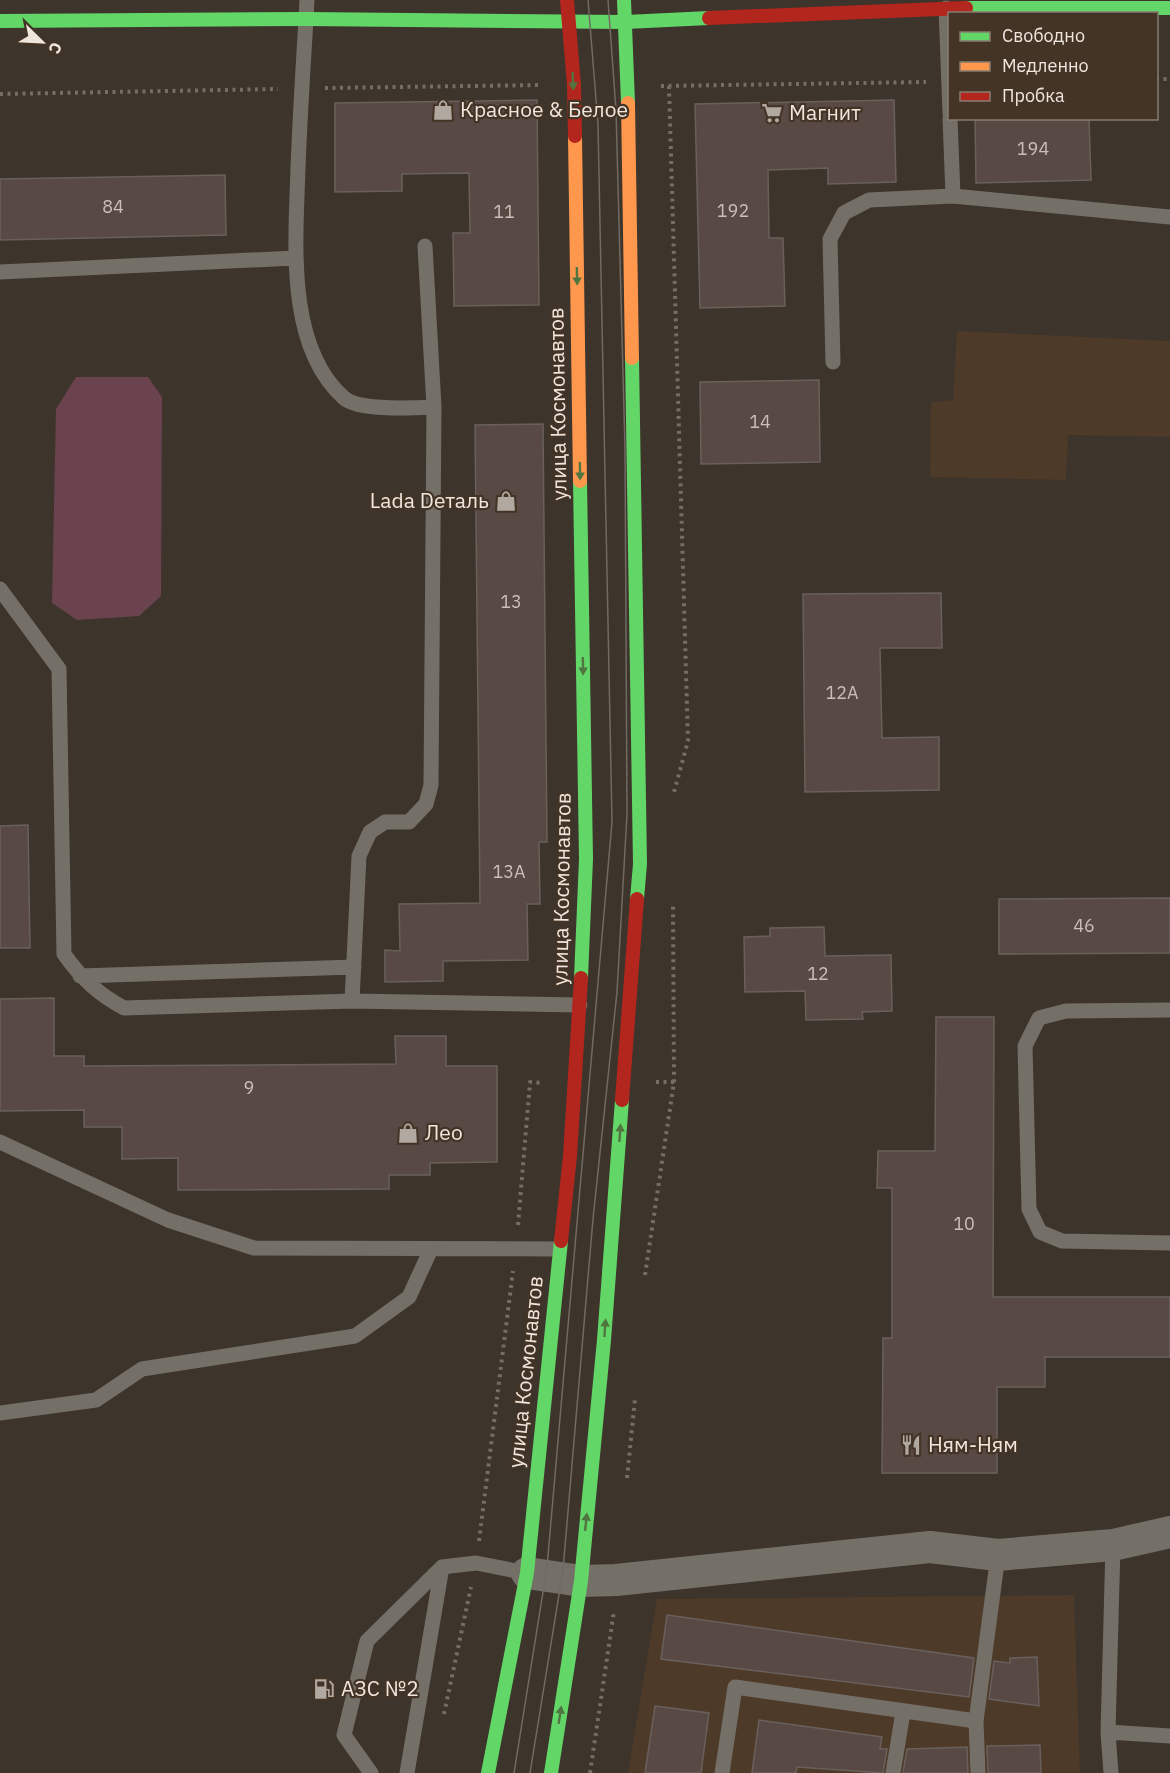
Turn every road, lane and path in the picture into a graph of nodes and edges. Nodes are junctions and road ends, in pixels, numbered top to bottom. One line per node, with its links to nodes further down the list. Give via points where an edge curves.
1 (307, 0): 6 (lane)
2 (567, 0): 9 (main road, улица Космонавтов)
3 (624, 0): 8 (main road)
4 (946, 8): 5 (main road); 8 (main road); 10 (lane)
5 (1170, 8)
6 (306, 19): 7 (main road); 9 (main road); 13 (lane)
7 (0, 21)
8 (626, 22): 9 (main road); 12 (main road)
9 (569, 23): 11 (main road, улица Космонавтов, one-way to 11)
10 (948, 82): 12 (path)
11 (574, 84): 13 (path); 27 (main road, улица Космонавтов, one-way to 27, via 586,859)
12 (628, 87): 42 (main road, one-way to 12, via 604,1340 640,864)
13 (301, 88): 14 (path); 19 (lane)
14 (0, 94)
15 (950, 120): 16 (lane)
16 (952, 196): 17 (lane); 21 (lane, via 869,200 844,213 830,239)
17 (1170, 217)
18 (425, 246): 22 (lane)
19 (295, 258): 20 (lane); 22 (lane, via 300,306 311,347 325,374 346,400 382,408)
20 (0, 272)
21 (833, 362)
22 (434, 407): 24 (lane, via 431,785 426,804 409,822 385,822 370,832 359,856)
23 (0, 589): 25 (lane, via 59,669 64,954)
24 (354, 968): 25 (lane); 26 (lane)
25 (80, 976): 26 (lane, via 101,996 124,1008)
26 (352, 1001): 27 (lane)
27 (580, 1005): 34 (main road, улица Космонавтов)
28 (1170, 1010): 31 (lane, via 1066,1011 1039,1018 1025,1046 1029,1209 1040,1232 1062,1241)
29 (530, 1082): 33 (path)
30 (0, 1142): 32 (lane, via 168,1220 254,1248)
31 (1170, 1243)
32 (431, 1249): 33 (lane); 35 (lane, via 409,1297 355,1336 142,1369 96,1400)
33 (516, 1249): 34 (lane); 39 (path)
34 (559, 1249): 41 (main road, улица Космонавтов)
35 (0, 1413)
36 (1170, 1532): 37 (street)
37 (1113, 1545): 38 (street); 46 (lane)
38 (998, 1555): 42 (street, via 930,1547); 44 (lane)
39 (476, 1563): 40 (lane); 41 (lane); 45 (path)
40 (442, 1567): 48 (lane, via 368,1641 344,1735); 49 (lane)
41 (526, 1573): 42 (street); 50 (main road, улица Космонавтов)
42 (581, 1581): 51 (main road, one-way to 42)
43 (903, 1712): 44 (lane); 52 (lane, via 735,1687); 53 (lane)
44 (976, 1721): 54 (lane)
45 (442, 1726)
46 (1108, 1732): 47 (lane); 55 (lane)
47 (1170, 1736)
48 (371, 1773)
49 (407, 1773)
50 (488, 1773)
51 (551, 1773)
52 (722, 1773)
53 (893, 1773)
54 (978, 1773)
55 (1111, 1773)

